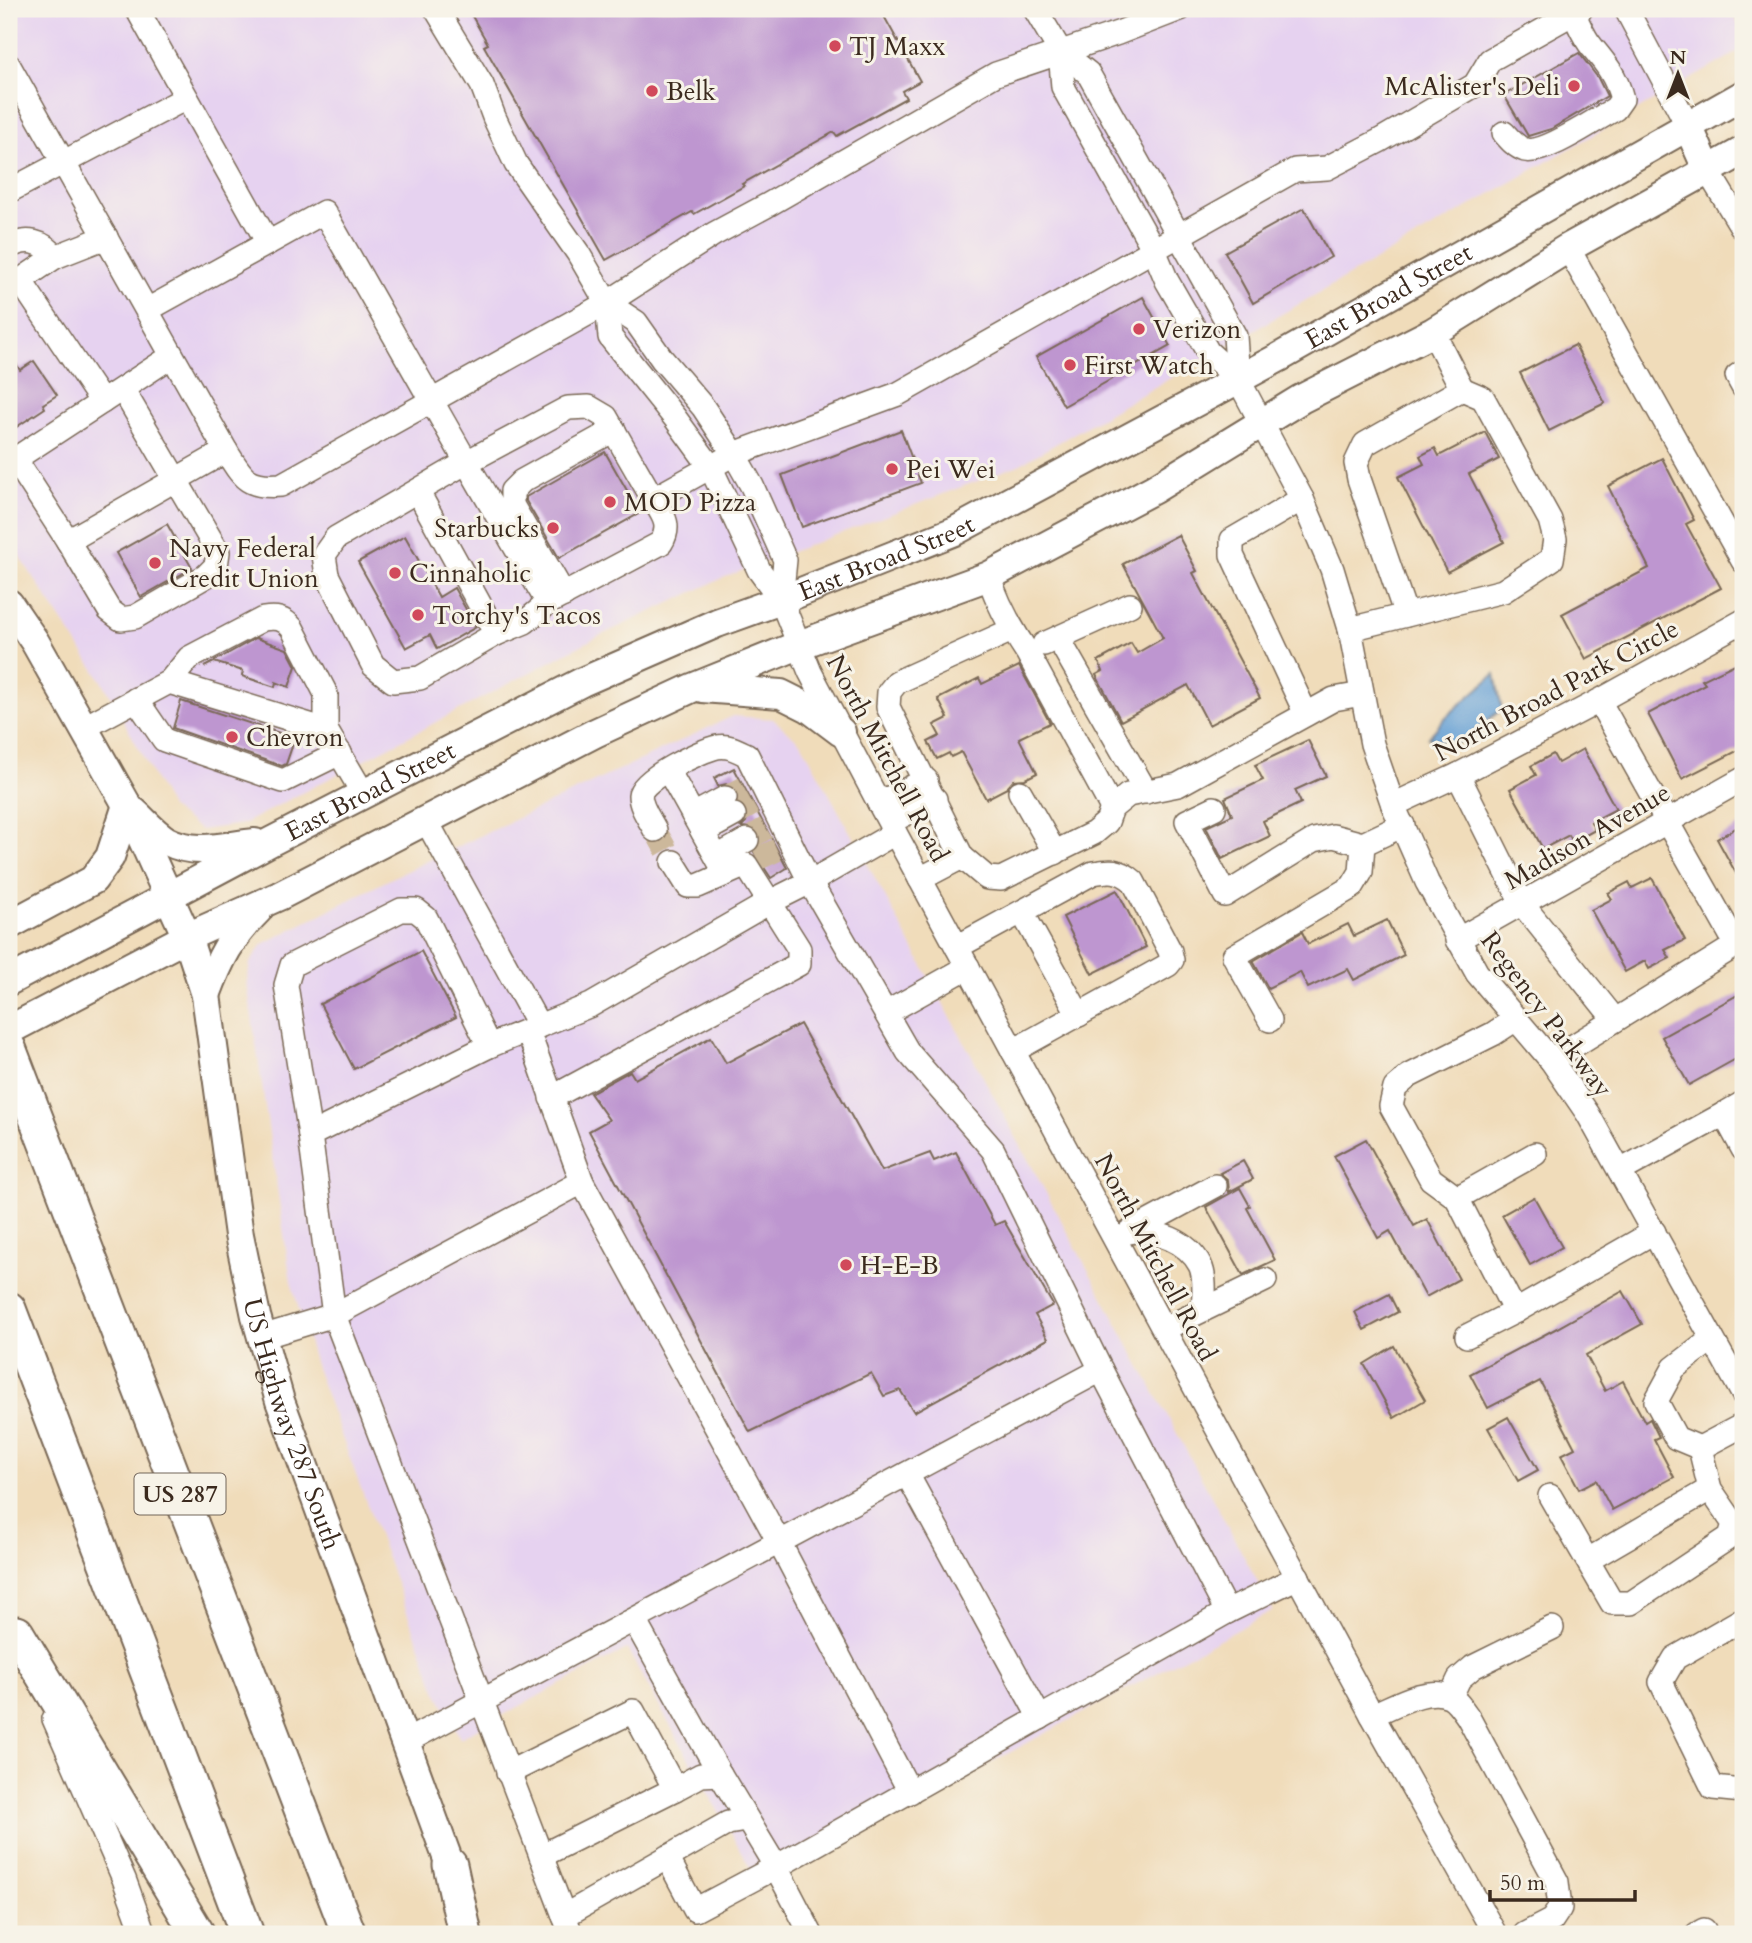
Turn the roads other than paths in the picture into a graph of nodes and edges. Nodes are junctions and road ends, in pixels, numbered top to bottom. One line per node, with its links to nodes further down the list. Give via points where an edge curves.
1 (137, 9): 10 (street)
2 (436, 9): 26 (street, via 482,85 516,164)
3 (1035, 9): 7 (street)
4 (1180, 9): 7 (street)
5 (1626, 9): 11 (street)
6 (1577, 11): 12 (street, via 1622,99 1615,109 1543,149 1528,151); 18 (street, via 1490,60 1475,85 1378,141 1327,168 1295,170)
7 (1060, 51): 18 (street, via 1088,73); 23 (street, via 1063,87); 26 (street, via 996,74 948,99 714,234)
8 (9, 66): 14 (street)
9 (1743, 95): 11 (main road, East Broad Street)
10 (186, 98): 14 (street); 20 (street)
11 (1688, 126): 15 (main road); 31 (main road, East Broad Street)
12 (1504, 133)
13 (1743, 151): 15 (main road, East Broad Street)
14 (65, 163): 16 (street); 19 (street)
15 (1709, 171): 17 (street); 22 (main road, East Broad Street)
16 (9, 191)
17 (1743, 229)
18 (1180, 236): 23 (street); 31 (street, via 1235,336)
19 (106, 237): 24 (street); 27 (street)
20 (268, 243): 27 (street); 35 (street, via 324,212)
21 (9, 247): 24 (street, via 29,241 47,246)
22 (1568, 248): 28 (main road, East Broad Street); 49 (street)
23 (1154, 250): 31 (street, via 1208,352); 40 (street, via 898,394)
24 (55, 257): 25 (street)
25 (14, 284): 36 (street)
26 (607, 303): 35 (street); 40 (street, via 636,322); 43 (street, via 610,337)
27 (148, 310): 29 (street)
28 (1433, 332): 33 (street); 37 (main road, East Broad Street)
29 (172, 356): 34 (street); 39 (street)
30 (1743, 372): 32 (street, via 1737,376)
31 (1238, 379): 37 (street, Regency Parkway); 52 (main road, East Broad Street, via 955,531)
32 (1743, 387)
33 (1462, 389): 55 (street, via 1365,444 1356,463); 55 (street, via 1483,398 1550,520 1555,539 1552,559 1503,591)
34 (123, 390): 36 (street); 44 (street)
35 (433, 401): 39 (street, via 281,485 263,486 244,479); 42 (street)
36 (102, 402): 41 (street)
37 (1262, 422): 47 (street, Regency Parkway); 50 (main road, East Broad Street, via 1154,489)
38 (614, 430): 42 (street, via 606,417 589,407 568,408); 46 (street); 51 (street, via 512,491 512,505)
39 (226, 451): 44 (street)
40 (734, 454): 43 (street); 52 (street, via 785,560)
41 (12, 459): 48 (street)
42 (465, 463): 45 (street); 51 (street)
43 (710, 466): 46 (street); 52 (street, via 759,570)
44 (177, 480): 48 (street); 48 (street, via 218,552 216,566 135,617 121,619 109,610)
45 (418, 492): 59 (street); 59 (street, via 336,538 324,555 327,575 373,665 393,681 420,678)
46 (653, 499): 51 (street, via 665,519 667,533 661,543)
47 (1302, 499): 57 (street, Regency Parkway, via 1332,569); 68 (street, via 1232,540 1232,555)
48 (68, 541)
49 (1743, 561)
50 (989, 576): 58 (street); 61 (main road, East Broad Street)
51 (556, 599): 59 (street, via 525,622)
52 (782, 600): 61 (street, North Mitchell Road); 79 (main road, East Broad Street, via 717,622 582,682)
53 (9, 604): 69 (main road)
54 (1130, 605): 60 (street)
55 (1406, 615): 57 (street)
56 (1743, 621): 67 (street, North Broad Park Circle)
57 (1350, 629): 65 (street, Regency Parkway)
58 (1012, 630): 62 (street); 76 (street, via 897,682 889,692 888,707)
59 (496, 634)
60 (1058, 638): 62 (street); 78 (street)
61 (799, 645): 64 (main road, East Broad Street); 71 (street, North Mitchell Road)
62 (1027, 652): 82 (street)
63 (169, 682): 66 (street); 70 (street); 70 (street, via 189,659 263,619 286,621 326,694)
64 (692, 688): 71 (main road, via 781,694); 86 (main road, East Broad Street)
65 (1362, 694): 68 (street, via 1334,699); 84 (street, Regency Parkway, via 1372,744)
66 (136, 699): 69 (street); 72 (street, via 164,740 284,781)
67 (1599, 701): 74 (street, North Broad Park Circle); 87 (street)
68 (1306, 714): 78 (street, via 1178,785)
69 (83, 728): 81 (main road)
70 (326, 730): 72 (street)
71 (841, 732): 85 (street, North Mitchell Road)
72 (340, 753): 79 (street)
73 (668, 769): 80 (street, via 715,747 732,747 747,755); 88 (street); 89 (street, via 645,783 640,794)
74 (1458, 775): 84 (street, North Broad Park Circle); 101 (street)
75 (1743, 779): 87 (street, Madison Avenue)
76 (931, 790): 85 (street); 94 (street)
77 (1020, 792): 93 (street)
78 (1146, 792): 82 (street, via 1128,795)
79 (364, 795): 90 (main road, East Broad Street)
80 (747, 797): 88 (street); 92 (street)
81 (127, 805): 90 (main road, via 166,840 190,849); 98 (main road, US Highway 287 South); 103 (main road, via 110,857 93,880)
82 (1112, 808): 93 (street, via 1107,822 1094,833)
83 (1214, 808): 91 (street, via 1187,821 1225,895 1314,840 1333,836)
84 (1398, 815): 91 (street, North Broad Park Circle); 105 (street, Regency Parkway)
85 (888, 819): 96 (street, North Mitchell Road); 97 (street)
86 (426, 820): 99 (main road, East Broad Street); 115 (street)
87 (1667, 822): 101 (street, Madison Avenue); 106 (street)
88 (698, 824): 92 (street)
89 (655, 830)
90 (272, 841): 98 (main road, East Broad Street)
91 (1363, 844): 113 (street, via 1361,872 1352,887 1234,956)
92 (756, 849): 95 (street, via 698,887 688,886); 97 (street); 100 (street)
93 (1055, 853): 94 (street, via 1002,879 987,878)
94 (962, 857): 96 (street)
95 (673, 862)
96 (920, 879): 107 (street, North Mitchell Road)
97 (810, 882): 100 (street); 110 (street)
98 (168, 898): 104 (main road, US Highway 287 South); 108 (main road, East Broad Street)
99 (267, 901): 104 (main road, East Broad Street); 109 (main road, via 232,939)
100 (770, 902): 115 (street, via 591,1005); 121 (street, via 799,949 799,964)
101 (1523, 905): 105 (street, Madison Avenue); 114 (street)
102 (1022, 912): 107 (street); 111 (street); 111 (street, via 1093,873 1112,870 1133,881 1172,960)
103 (9, 925)
104 (187, 937): 109 (main road, US Highway 287 South); 116 (main road, East Broad Street)
105 (1457, 940): 112 (street, Regency Parkway, via 1477,973)
106 (1740, 943): 114 (street)
107 (962, 957): 110 (street); 119 (street, North Mitchell Road)
108 (9, 981)
109 (206, 995): 139 (main road, US Highway 287 South, via 239,1235)
110 (886, 1013): 141 (street, via 908,1052 993,1150)
111 (1079, 1015): 119 (street)
112 (1516, 1019): 120 (street, Regency Parkway); 129 (street, via 1395,1088 1391,1106 1418,1155 1432,1179)
113 (1270, 1020)
114 (1615, 1020): 120 (street)
115 (533, 1028): 117 (street); 121 (street)
116 (9, 1030)
117 (489, 1046): 123 (street); 123 (street, via 426,918 416,910 401,910 292,965 286,985)
118 (9, 1048): 175 (highway, US 287)
119 (1013, 1051): 131 (street, North Mitchell Road)
120 (1551, 1060): 126 (street, Regency Parkway)
121 (551, 1098): 127 (street)
122 (1734, 1109): 124 (street); 126 (street)
123 (310, 1135): 136 (street)
124 (1743, 1149)
125 (1535, 1154): 129 (street)
126 (1620, 1171): 130 (street, Regency Parkway)
127 (582, 1182): 136 (street); 148 (street)
128 (1215, 1186): 131 (street)
129 (1457, 1198): 135 (street)
130 (1654, 1232): 135 (street); 140 (street, Regency Parkway)
131 (1124, 1236): 134 (street, via 1149,1231 1178,1242 1194,1256 1204,1284); 137 (street, North Mitchell Road)
132 (1265, 1280): 134 (street)
133 (9, 1309): 174 (highway)
134 (1203, 1309): 137 (street)
135 (1517, 1311): 138 (street)
136 (334, 1315): 139 (street); 157 (street)
137 (1164, 1329): 150 (street, North Mitchell Road)
138 (1467, 1336)
139 (262, 1337): 160 (main road, US Highway 287 South, via 280,1401)
140 (1712, 1339): 142 (street, Regency Parkway); 144 (street, via 1674,1368 1656,1401 1676,1438)
141 (1101, 1370): 145 (street); 151 (street)
142 (1743, 1394)
143 (1743, 1425): 144 (street)
144 (1700, 1448): 146 (street)
145 (906, 1474): 148 (street); 159 (street)
146 (1710, 1489): 149 (street); 149 (street, via 1734,1524 1730,1537 1630,1603 1612,1603)
147 (1550, 1496): 149 (street)
148 (779, 1542): 153 (street); 165 (street)
149 (1588, 1560)
150 (1298, 1577): 151 (street); 158 (street, North Mitchell Road)
151 (1227, 1612): 159 (street)
152 (1743, 1619): 164 (street, via 1675,1658 1661,1682 1713,1788)
153 (634, 1620): 157 (street); 162 (street)
154 (13, 1623): 172 (street); 173 (highway)
155 (1552, 1628): 156 (street, via 1473,1667 1459,1679)
156 (1451, 1696): 158 (street, via 1434,1693); 180 (street, via 1468,1717 1557,1882 1560,1908 1552,1920)
157 (482, 1703): 160 (street); 161 (street)
158 (1373, 1715): 179 (street, North Mitchell Road)
159 (1040, 1718): 165 (street)
160 (405, 1742): 169 (main road, US Highway 287 South)
161 (508, 1773): 163 (street, via 633,1711); 167 (street)
162 (720, 1773): 163 (street, via 701,1776); 166 (street)
163 (675, 1789): 167 (street)
164 (1743, 1791)
165 (910, 1792): 170 (street)
166 (746, 1819): 168 (street, via 728,1823); 170 (street)
167 (541, 1856): 171 (street)
168 (667, 1857): 170 (street, via 695,1910); 171 (street)
169 (450, 1864): 176 (highway); 177 (street, US Highway 287 South)
170 (776, 1867): 178 (street)
171 (568, 1925)
172 (144, 1934)
173 (198, 1934)
174 (247, 1934)
175 (349, 1934)
176 (465, 1934)
177 (477, 1934)
178 (811, 1934)
179 (1495, 1934)
180 (1525, 1934)

